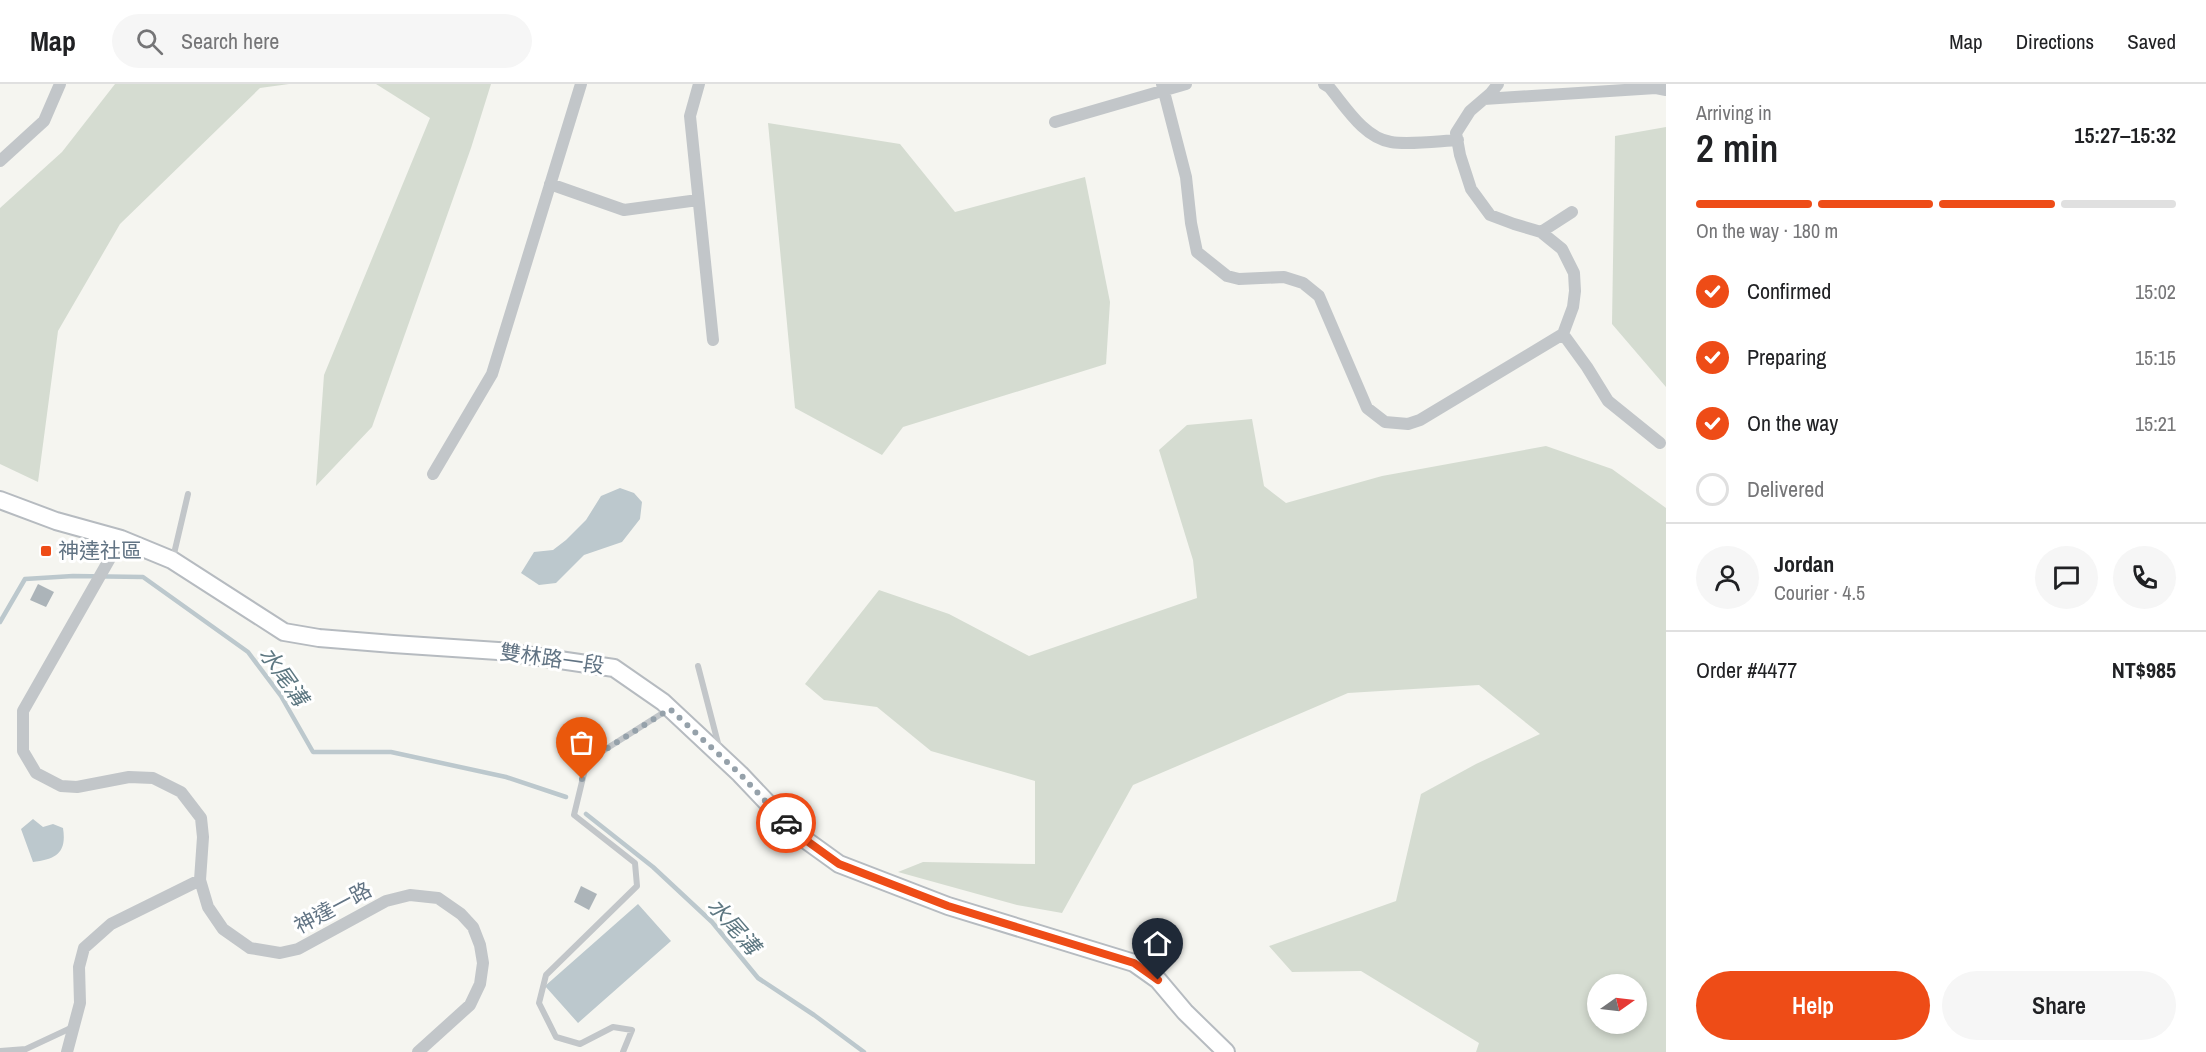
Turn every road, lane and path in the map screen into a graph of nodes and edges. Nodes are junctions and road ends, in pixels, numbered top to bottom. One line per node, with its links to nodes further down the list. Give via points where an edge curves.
1 (60, 84): 13 (street, via 44,121)
2 (581, 84): 14 (street)
3 (699, 84): 15 (street, via 690,116)
4 (1186, 84): 7 (street)
5 (1324, 84): 12 (street, via 1376,136 1391,142)
6 (1498, 84): 10 (street)
7 (1163, 87): 11 (street); 18 (street, via 1186,177 1197,252 1227,276 1284,277 1304,283 1319,296 1367,408 1384,422 1408,424 1420,420)
8 (1580, 88): 9 (street); 10 (street)
9 (1666, 90)
10 (1484, 99): 12 (street, via 1470,111 1456,133)
11 (1055, 122)
12 (1458, 140): 17 (street, via 1471,189 1490,215)
13 (0, 161)
14 (550, 184): 15 (street, via 624,210); 21 (street, via 492,374)
15 (698, 200): 19 (street)
16 (1572, 212): 17 (street)
17 (1541, 232): 18 (street, via 1562,249 1574,273 1573,307)
18 (1563, 334): 20 (street, via 1608,401)
19 (713, 340)
20 (1660, 443)
21 (433, 474)
22 (188, 494): 25 (lane)
23 (0, 500): 24 (street, 雙林路一段)
24 (121, 539): 25 (street, 雙林路一段); 29 (street, 神達一路, via 23,711 23,751 36,773 61,786 77,788 129,777 153,778 181,792 201,818)
25 (172, 560): 27 (street, 雙林路一段, via 284,632 498,651 614,668)
26 (698, 666): 28 (lane)
27 (670, 709): 28 (street, 雙林路一段); 34 (lane, via 587,761 574,815 635,863 637,886 546,975 539,1003 556,1037 580,1044 613,1027 632,1030)
28 (721, 757): 35 (street, 雙林路一段, via 796,833 839,864 948,906 1134,963 1158,980)
29 (200, 880): 30 (street, via 111,924 84,948); 33 (street, 神達一路, via 208,907 223,929 250,948 280,953 298,949 386,901 410,895 438,898 461,914 473,927 480,945 480,984 470,1005)
30 (74, 1027): 31 (lane, via 26,1049); 32 (street)
31 (0, 1051)
32 (67, 1052)
33 (418, 1052)
34 (623, 1052)
35 (1226, 1052)

